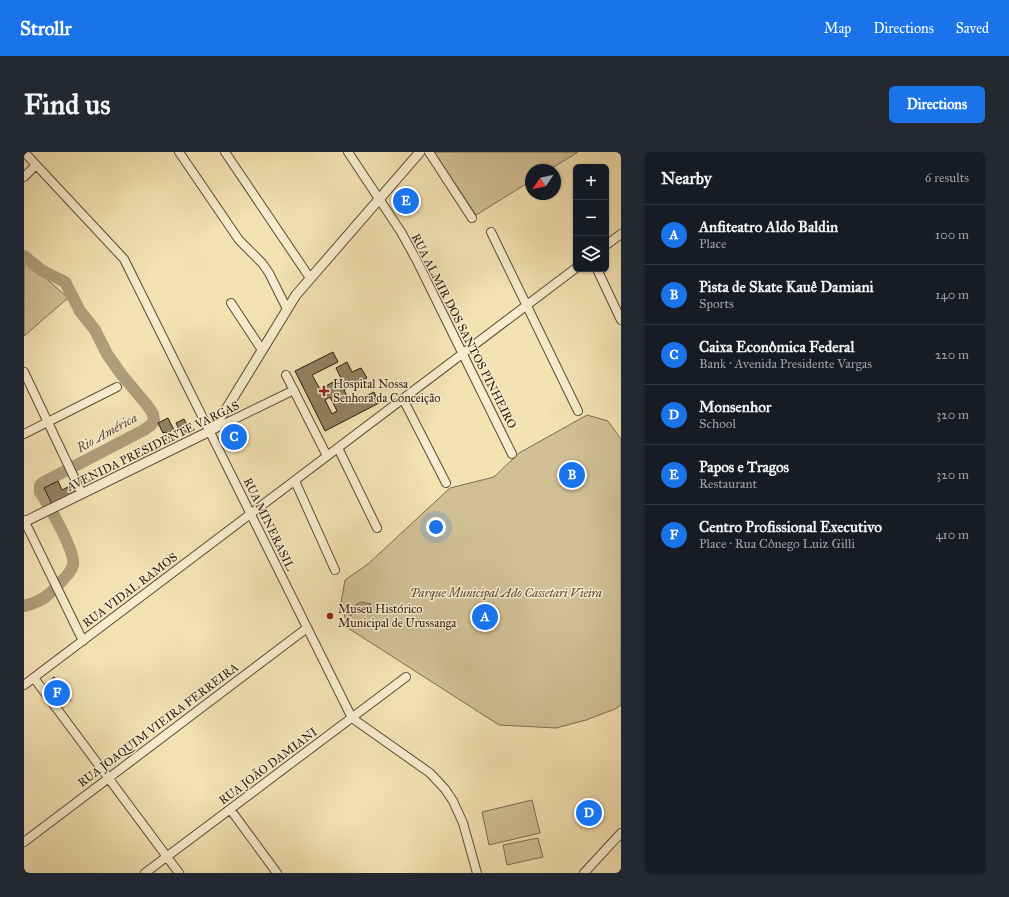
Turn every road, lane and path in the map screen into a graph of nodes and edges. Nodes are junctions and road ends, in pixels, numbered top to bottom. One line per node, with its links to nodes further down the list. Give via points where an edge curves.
1 (25, 152): 7 (street, RUA MINERASIL)
2 (179, 152): 19 (street, via 239,240 270,273)
3 (225, 152): 16 (street)
4 (348, 152): 9 (street, RUA ALMIR DOS SANTOS PINHEIRO)
5 (420, 152): 9 (street)
6 (429, 152): 10 (street)
7 (36, 165): 8 (street); 30 (street, RUA MINERASIL, via 124,259)
8 (24, 177)
9 (380, 198): 16 (street); 22 (street, RUA ALMIR DOS SANTOS PINHEIRO, via 417,261)
10 (472, 218)
11 (491, 232): 18 (street)
12 (621, 234): 13 (street)
13 (609, 243)
14 (573, 270): 18 (street, RUA VIDAL RAMOS)
15 (598, 272): 20 (street)
16 (310, 278): 19 (street)
17 (231, 303): 21 (street)
18 (527, 305): 22 (street, RUA VIDAL RAMOS); 28 (street)
19 (287, 309): 21 (street)
20 (621, 320)
21 (262, 350): 30 (street)
22 (463, 354): 27 (street, RUA VIDAL RAMOS); 33 (street, RUA ALMIR DOS SANTOS PINHEIRO)
23 (24, 372): 29 (street)
24 (286, 375): 26 (street)
25 (117, 387): 29 (street)
26 (294, 390): 30 (street, AVENIDA PRESIDENTE VARGAS); 34 (street)
27 (403, 399): 32 (street, RUA VIDAL RAMOS); 36 (street)
28 (578, 411)
29 (48, 422): 31 (street); 37 (street)
30 (210, 431): 37 (street, AVENIDA PRESIDENTE VARGAS); 38 (street, RUA MINERASIL)
31 (24, 434)
32 (338, 448): 34 (street, RUA VIDAL RAMOS); 40 (street)
33 (512, 454)
34 (327, 456): 35 (street, RUA VIDAL RAMOS)
35 (294, 481): 38 (street, RUA VIDAL RAMOS); 41 (street)
36 (446, 483)
37 (82, 494): 39 (street, AVENIDA PRESIDENTE VARGAS)
38 (251, 514): 42 (street, RUA MINERASIL); 43 (street, RUA VIDAL RAMOS)
39 (25, 521): 43 (street)
40 (377, 528)
41 (336, 570)
42 (307, 628): 47 (street, RUA MINERASIL); 48 (street, RUA JOAQUIM VIEIRA FERREIRA)
43 (83, 641): 45 (street, RUA VIDAL RAMOS)
44 (406, 677): 47 (street, RUA JOÃO DAMIANI)
45 (34, 678): 46 (street, RUA VIDAL RAMOS); 48 (street)
46 (24, 685)
47 (352, 718): 49 (street, RUA JOÃO DAMIANI); 53 (street, via 430,773 445,788 463,823)
48 (108, 778): 51 (street, RUA JOAQUIM VIEIRA FERREIRA); 52 (street)
49 (230, 809): 52 (street, RUA JOÃO DAMIANI); 56 (street)
50 (621, 833): 58 (street)
51 (24, 842)
52 (166, 857): 54 (street, RUA JOÃO DAMIANI); 55 (street)
53 (476, 870): 57 (street)
54 (145, 873)
55 (179, 873)
56 (277, 873)
57 (468, 873)
58 (584, 873)

